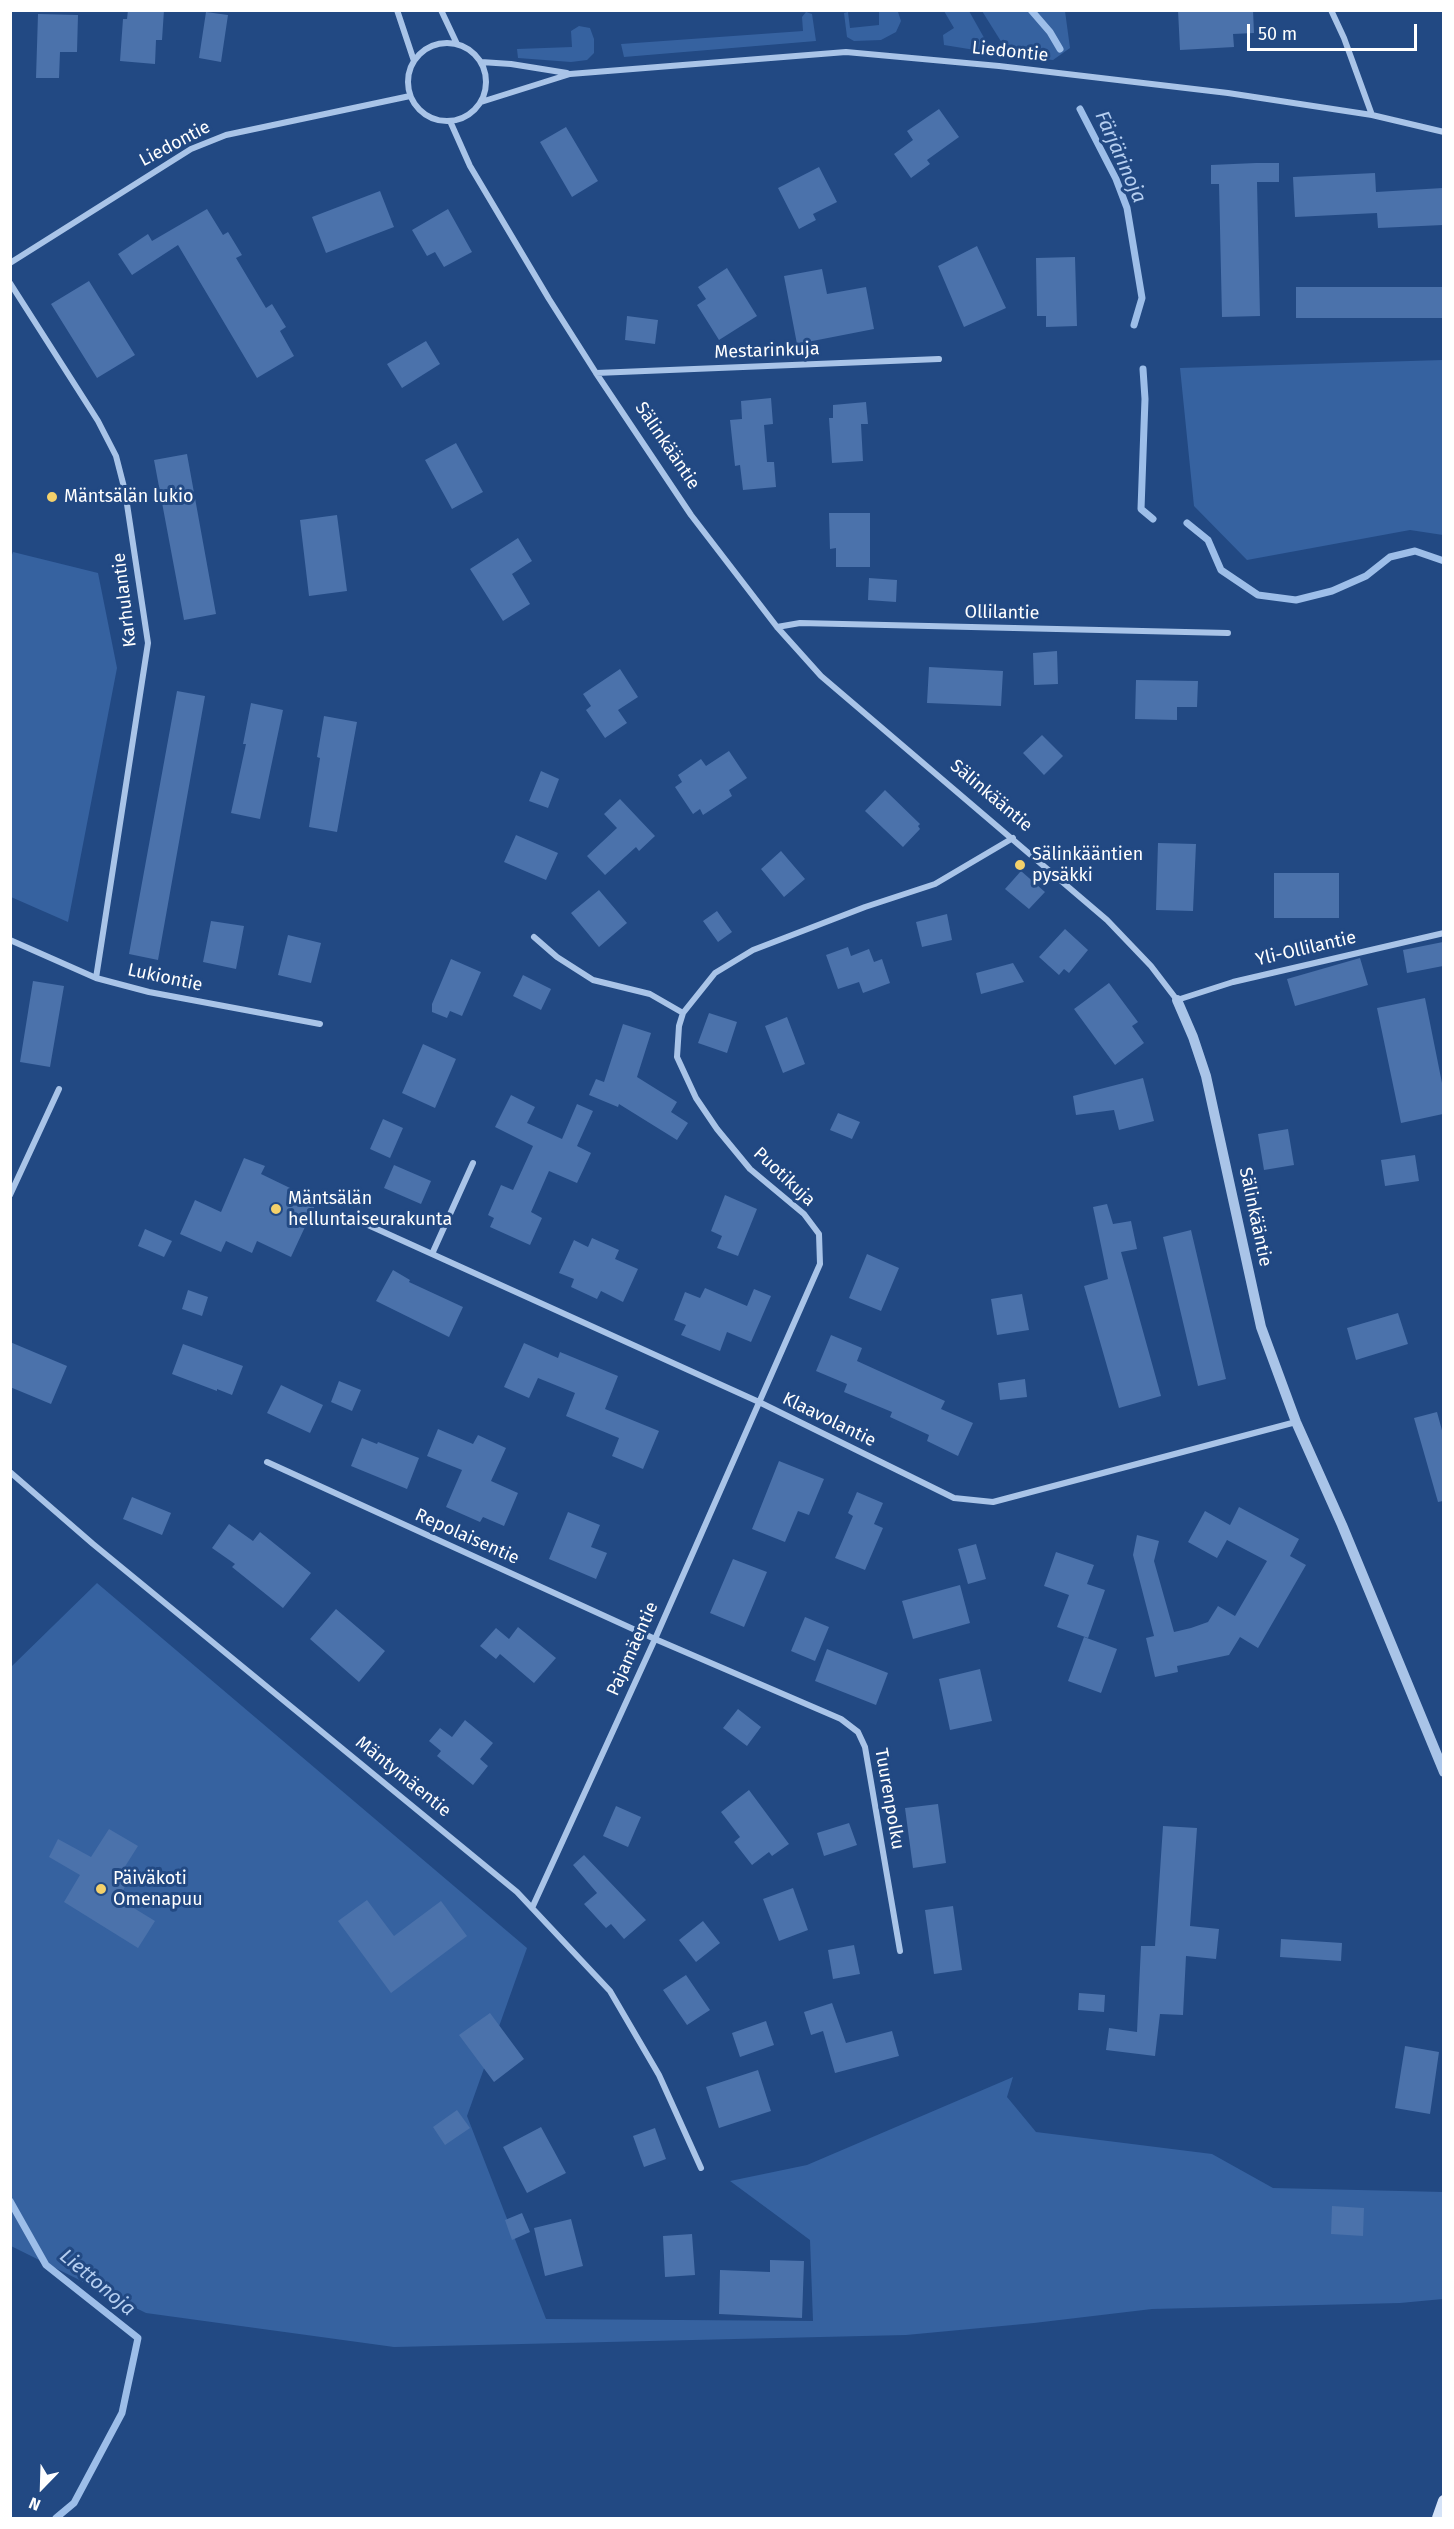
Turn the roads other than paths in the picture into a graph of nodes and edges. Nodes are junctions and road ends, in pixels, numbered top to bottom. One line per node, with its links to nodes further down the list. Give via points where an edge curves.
1 (397, 10): 5 (street)
2 (441, 10): 4 (street)
3 (1331, 10): 10 (street)
4 (457, 44): 5 (street, via 432,45); 6 (street)
5 (414, 61): 8 (street, via 409,72)
6 (481, 62): 7 (street, Liedontie); 9 (street, via 486,82)
7 (570, 74): 9 (street, Liedontie); 10 (street, Liedontie, via 846,52 1075,74)
8 (410, 96): 11 (street, via 422,112); 13 (street, Liedontie, via 226,135 191,148)
9 (481, 102): 11 (street, via 462,118)
10 (1372, 115): 12 (street, Liedontie)
11 (450, 121): 16 (street, Sälinkääntie, via 470,166)
12 (1443, 132)
13 (10, 263)
14 (10, 283): 23 (street, Karhulantie, via 116,456 148,643)
15 (939, 359): 16 (street, Mestarinkuja)
16 (596, 373): 17 (street, Sälinkääntie, via 691,515)
17 (777, 627): 18 (street, Ollilantie, via 800,623); 19 (street, Sälinkääntie, via 822,676)
18 (1228, 633)
19 (1013, 838): 24 (street, Sälinkääntie, via 1107,920); 25 (street, Puotikuja, via 935,884 753,950 715,973)
20 (1443, 933): 24 (street, Yli-Ollilantie, via 1233,982)
21 (534, 937): 25 (street, via 593,980 650,994)
22 (10, 940): 23 (street, Lukiontie)
23 (96, 978): 26 (street, Lukiontie, via 149,992)
24 (1177, 1000): 33 (street, Sälinkääntie, via 1206,1076 1261,1327)
25 (683, 1013): 32 (street, Puotikuja, via 677,1057 696,1098 750,1169 804,1214 819,1234 820,1264)
26 (320, 1024)
27 (59, 1089): 29 (street)
28 (473, 1163): 31 (street)
29 (10, 1195)
30 (368, 1225): 31 (street, Klaavolantie)
31 (432, 1254): 32 (street, Klaavolantie)
32 (759, 1402): 33 (street, Klaavolantie, via 954,1498 993,1502); 36 (street, Pajamäentie)
33 (1296, 1422): 37 (street, Sälinkääntie)
34 (267, 1462): 36 (street, Repolaisentie)
35 (10, 1472): 38 (street, Mäntymäentie, via 101,1551 457,1840)
36 (655, 1639): 38 (street, Pajamäentie); 39 (street, Tuurenpolku, via 841,1719 858,1732 866,1747)
37 (1443, 1772)
38 (532, 1908): 40 (street, Mäntymäentie, via 610,1991 659,2075)
39 (900, 1951)
40 (702, 2168)
41 (1443, 2501): 42 (main road)
42 (1438, 2518)

